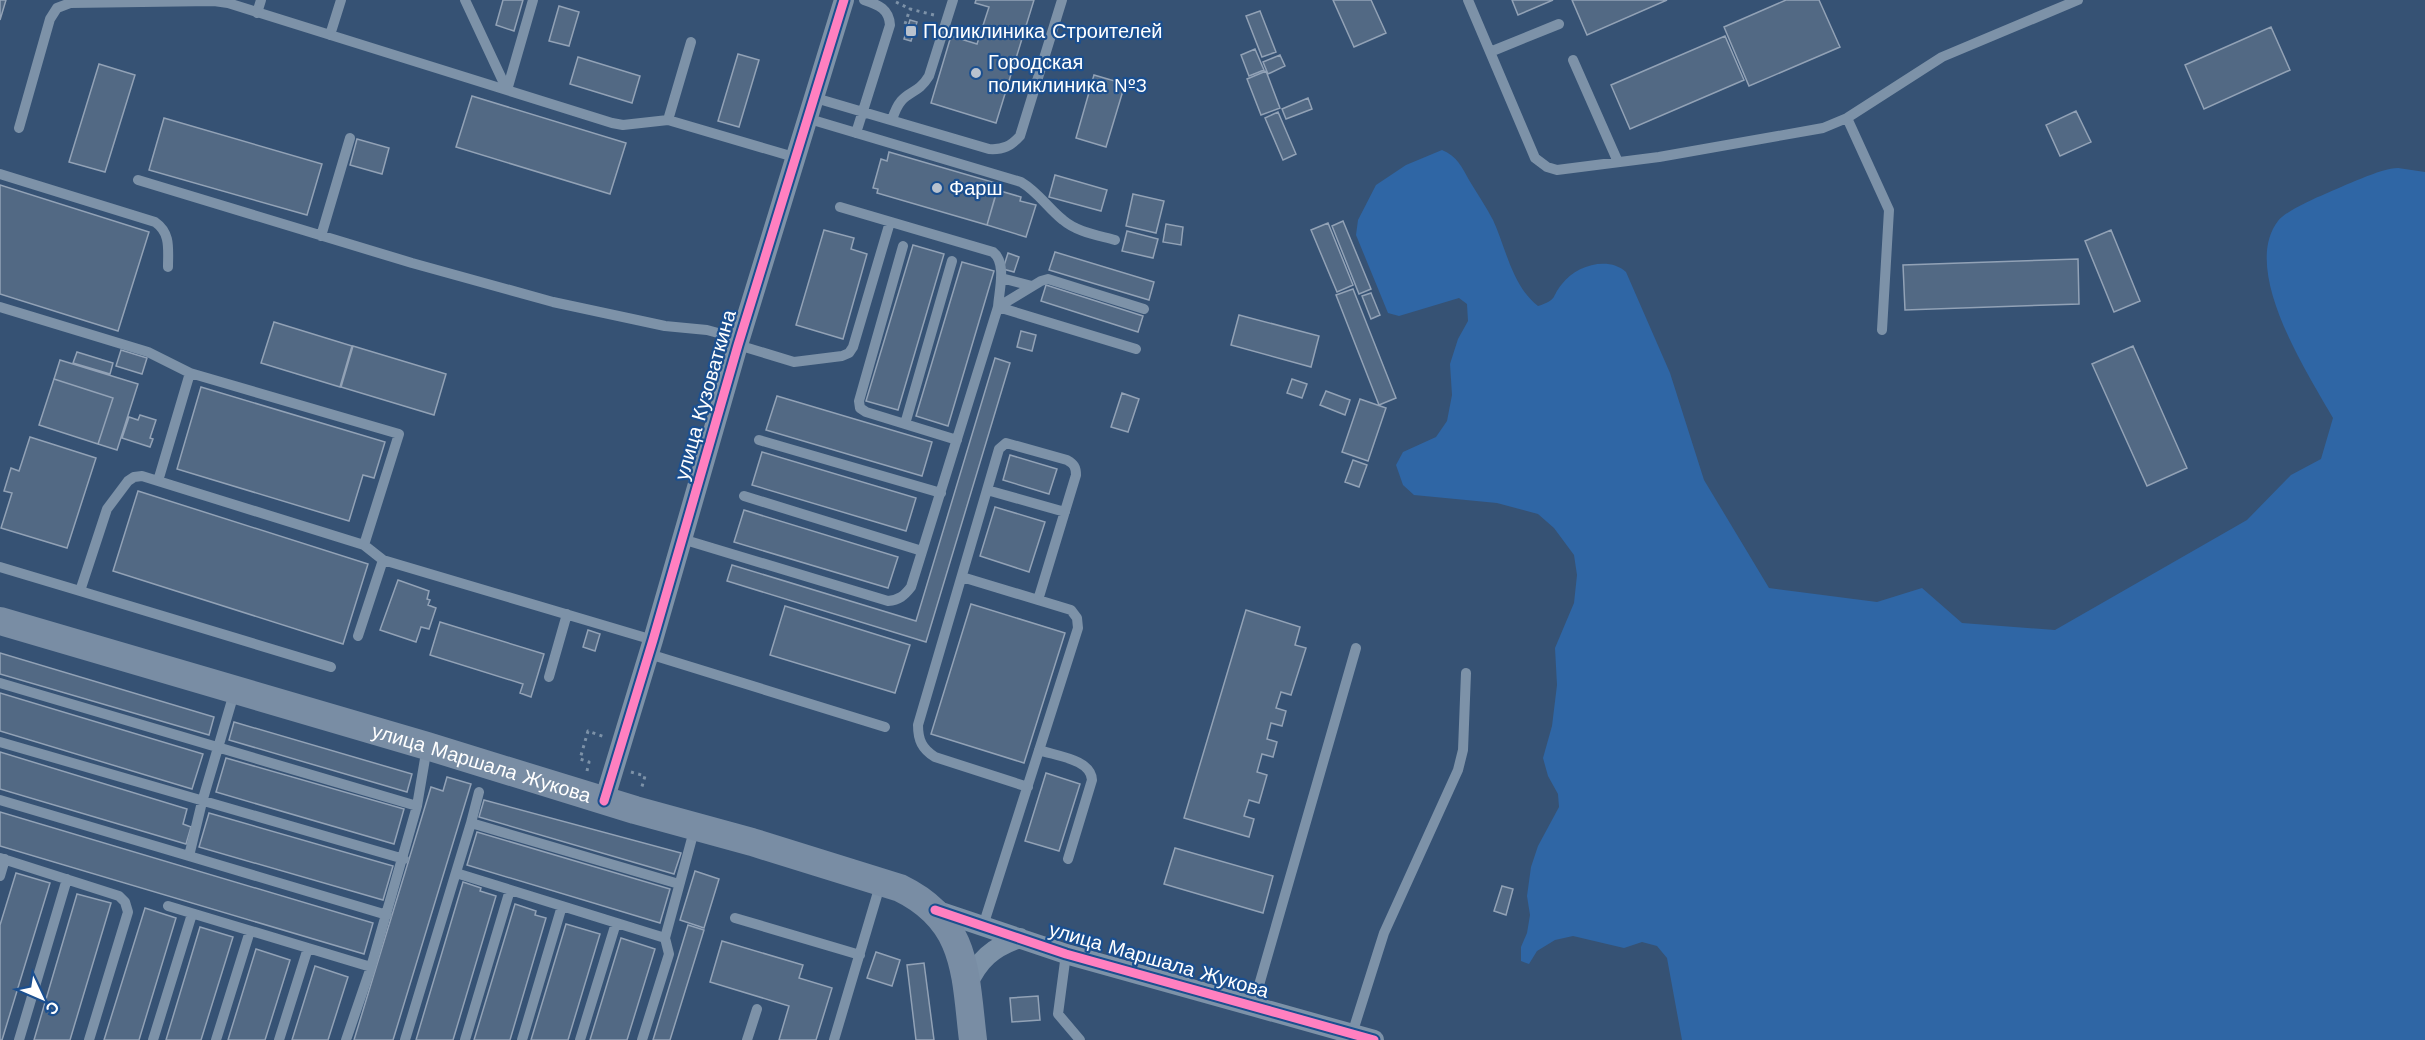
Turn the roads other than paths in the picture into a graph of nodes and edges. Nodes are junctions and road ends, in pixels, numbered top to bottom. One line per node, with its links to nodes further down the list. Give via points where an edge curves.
1 (261, 0): 11 (lane)
2 (341, 0): 13 (lane)
3 (465, 0): 17 (lane)
4 (533, 0): 17 (lane)
5 (844, 0): 18 (street, улица Кузоваткина)
6 (864, 0): 19 (lane, via 885,9 890,25)
7 (953, 0): 23 (lane, via 929,76 900,100)
8 (1062, 0): 23 (lane, via 1020,136 1012,144 1000,150 989,149)
9 (1468, 0): 15 (lane)
10 (2078, 0): 21 (lane, via 1942,57)
11 (257, 12): 13 (lane); 24 (lane, via 214,1 69,3 57,8 50,19)
12 (1559, 24): 15 (lane)
13 (330, 35): 17 (lane)
14 (691, 42): 22 (lane)
15 (1490, 52): 28 (lane, via 1535,158 1557,170)
16 (1574, 60): 28 (lane)
17 (507, 90): 22 (lane, via 612,123)
18 (812, 97): 19 (lane); 20 (street, улица Кузоваткина)
19 (862, 112): 23 (lane); 25 (lane)
20 (806, 118): 25 (lane); 27 (street, улица Кузоваткина)
21 (1847, 118): 28 (lane, via 1823,128); 43 (lane, via 1889,210)
22 (668, 120): 27 (lane)
23 (892, 120)
24 (19, 128)
25 (856, 133): 34 (lane, via 1021,182 1074,228)
26 (350, 138): 33 (lane)
27 (794, 157): 44 (street, улица Кузоваткина)
28 (1618, 162)
29 (0, 174): 37 (lane, via 155,222 168,238)
30 (138, 180): 33 (lane)
31 (840, 207): 32 (lane)
32 (890, 222): 38 (lane, via 993,252 999,260); 44 (lane, via 849,353 794,362)
33 (321, 236): 44 (lane, via 553,302 665,326 707,330)
34 (1115, 240)
35 (903, 246): 47 (lane, via 859,401 866,412)
36 (952, 261): 47 (lane)
37 (168, 267)
38 (1001, 278): 39 (lane); 41 (lane)
39 (1032, 286): 41 (lane); 42 (lane, via 1048,279)
40 (0, 307): 46 (lane, via 148,352)
41 (998, 308): 45 (lane); 49 (lane)
42 (1144, 309)
43 (1882, 330)
44 (739, 342): 55 (street, улица Кузоваткина)
45 (1136, 349)
46 (190, 373): 50 (lane); 56 (lane, via 399,434)
47 (905, 424): 49 (lane)
48 (759, 440): 52 (lane)
49 (957, 440): 52 (lane)
50 (158, 481): 56 (lane); 61 (lane, via 134,477 112,501)
51 (987, 490): 54 (lane); 54 (lane, via 999,449 1010,442 1072,463 1076,475); 60 (lane)
52 (941, 494): 57 (lane)
53 (744, 496): 57 (lane)
54 (1065, 512): 62 (lane)
55 (682, 540): 57 (lane, via 888,601 904,596 911,587); 66 (street, улица Кузоваткина)
56 (364, 545): 58 (lane)
57 (922, 551)
58 (383, 560): 63 (lane); 65 (lane)
59 (0, 567): 61 (lane)
60 (962, 577): 62 (lane); 78 (lane, via 918,736 927,753 934,757)
61 (80, 591): 68 (lane)
62 (1038, 600): 77 (lane, via 1071,610 1078,628)
63 (567, 614): 66 (lane); 70 (lane)
64 (0, 621): 72 (main road, улица Маршала Жукова)
65 (358, 636)
66 (651, 647): 73 (lane); 81 (street, улица Кузоваткина)
67 (1356, 648): 112 (lane)
68 (331, 668)
69 (1466, 673): 114 (lane, via 1463,750 1458,770 1384,933)
70 (549, 677)
71 (0, 683): 76 (lane)
72 (235, 690): 75 (main road, улица Маршала Жукова); 76 (lane)
73 (885, 727)
74 (0, 742): 82 (lane)
75 (427, 746): 81 (main road, улица Маршала Жукова); 83 (lane)
76 (217, 748): 82 (lane); 83 (lane)
77 (1039, 750): 78 (lane); 89 (lane, via 1083,764 1092,773)
78 (1028, 787): 103 (lane)
79 (479, 792): 84 (lane)
80 (0, 800): 86 (lane)
81 (604, 801): 85 (main road, улица Маршала Жукова)
82 (202, 802): 86 (lane); 88 (lane)
83 (417, 806): 88 (lane)
84 (471, 823): 90 (lane); 94 (lane)
85 (695, 826): 93 (main road, улица Маршала Жукова); 94 (lane)
86 (189, 856): 100 (lane)
87 (2, 859): 91 (lane); 92 (lane)
88 (404, 859): 100 (lane)
89 (1068, 859)
90 (456, 873): 95 (lane); 121 (lane)
91 (0, 876)
92 (68, 879): 115 (lane); 116 (lane, via 119,896 128,912)
93 (881, 881): 98 (main road, улица Маршала Жукова, via 911,893); 109 (lane)
94 (679, 884): 105 (lane)
95 (510, 890): 97 (lane); 122 (lane)
96 (168, 906): 99 (lane)
97 (562, 906): 102 (lane); 123 (lane)
98 (935, 910): 103 (street, улица Маршала Жукова); 111 (main road, via 957,943)
99 (192, 914): 104 (lane); 117 (lane)
100 (387, 915): 110 (lane)
101 (735, 918): 109 (lane)
102 (616, 923): 105 (lane); 124 (lane)
103 (983, 926): 106 (street, улица Маршала Жукова); 111 (street)
104 (249, 931): 107 (lane); 118 (lane)
105 (665, 938): 125 (lane, via 669,954)
106 (1020, 938): 108 (street, улица Маршала Жукова); 111 (street, via 989,953 973,971)
107 (308, 948): 110 (lane); 119 (lane)
108 (1066, 954): 112 (street, улица Маршала Жукова); 129 (lane, via 1058,1014)
109 (860, 955): 127 (lane)
110 (371, 967): 120 (lane)
111 (967, 986): 128 (main road)
112 (1253, 1006): 114 (street, улица Маршала Жукова)
113 (757, 1009): 126 (lane)
114 (1352, 1034): 130 (street, улица Маршала Жукова)
115 (19, 1040)
116 (88, 1040)
117 (153, 1040)
118 (216, 1040)
119 (279, 1040)
120 (346, 1040)
121 (405, 1040)
122 (465, 1040)
123 (522, 1040)
124 (580, 1040)
125 (642, 1040)
126 (747, 1040)
127 (834, 1040)
128 (973, 1040)
129 (1080, 1040)
130 (1374, 1040)

